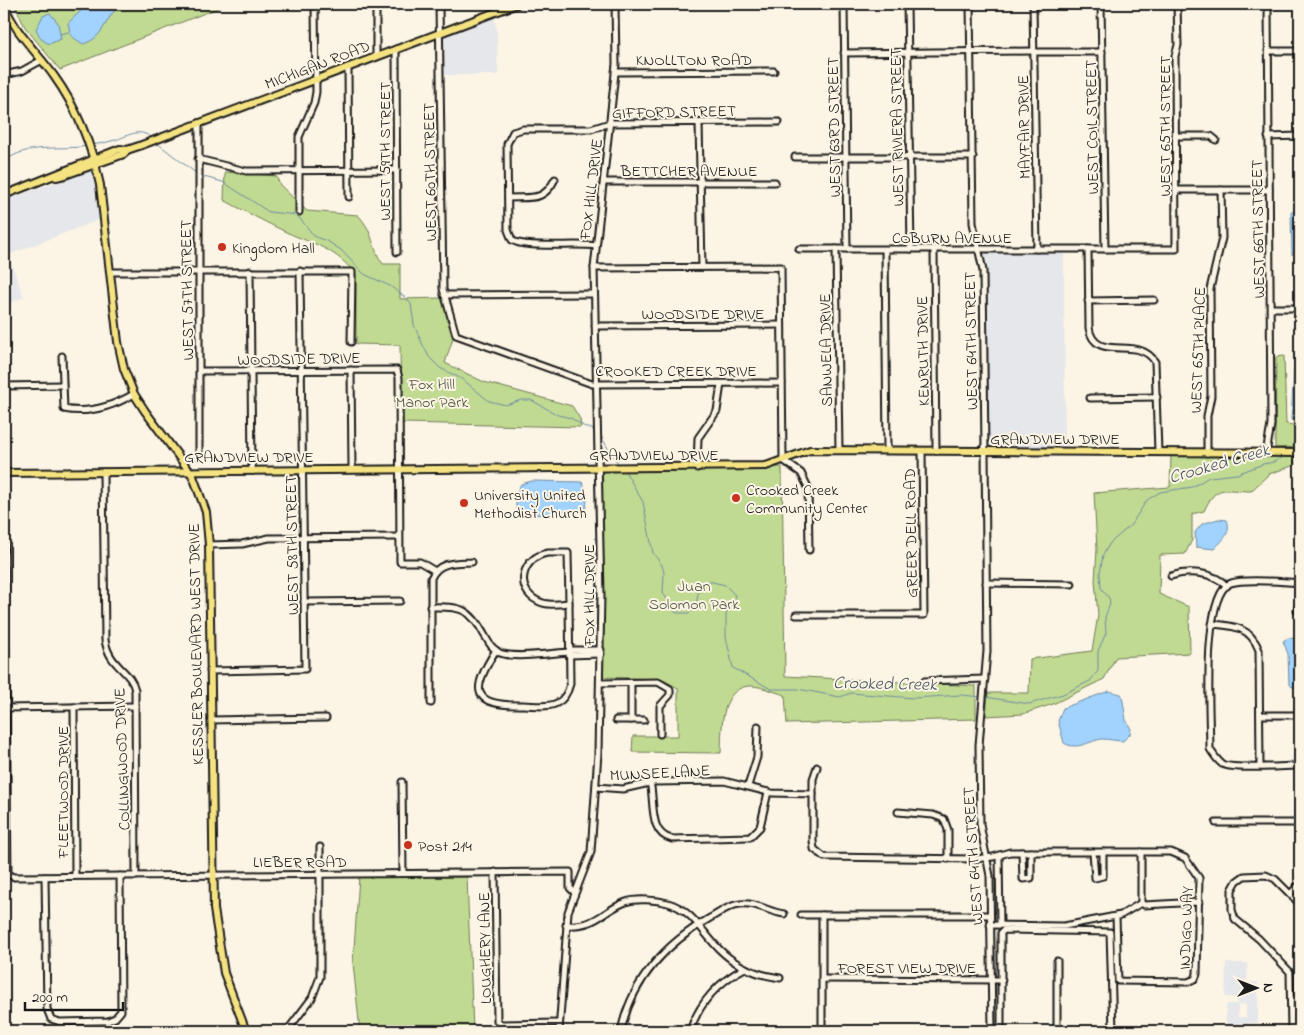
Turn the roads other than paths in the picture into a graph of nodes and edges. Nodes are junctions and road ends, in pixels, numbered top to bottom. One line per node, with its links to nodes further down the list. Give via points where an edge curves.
1 (4, 4): 24 (main road, KESSLER BOULEVARD WEST DRIVE, via 13,24)
2 (315, 4): 29 (street)
3 (376, 4): 23 (street)
4 (439, 4): 14 (street, WEST 60TH STREET)
5 (517, 4): 14 (main road, MICHIGAN ROAD)
6 (615, 4): 27 (street, FOX HILL DRIVE)
7 (844, 4): 21 (street, WEST 63RD STREET)
8 (907, 4): 22 (street, WEST RIVIERA STREET)
9 (970, 4): 18 (street, WEST 64TH STREET)
10 (1033, 4): 19 (street, MAYFAIR DRIVE)
11 (1101, 4): 20 (street, WEST COIL STREET)
12 (1177, 4): 34 (street, WEST 65TH STREET)
13 (1268, 4): 16 (street, WEST 66TH STREET)
14 (440, 32): 15 (main road, MICHIGAN ROAD); 78 (street, WEST 60TH STREET)
15 (396, 49): 23 (main road, MICHIGAN ROAD); 45 (street, WEST 59TH STREET)
16 (1268, 51): 17 (street); 36 (street, WEST 66TH STREET)
17 (1300, 51)
18 (971, 52): 19 (street); 22 (street); 41 (street, WEST 64TH STREET)
19 (1034, 52): 20 (street); 63 (street, MAYFAIR DRIVE)
20 (1102, 52): 65 (street, WEST COIL STREET)
21 (844, 53): 22 (street); 39 (street, WEST 63RD STREET)
22 (908, 53): 40 (street, WEST RIVIERA STREET)
23 (376, 56): 25 (main road, MICHIGAN ROAD)
24 (42, 60): 28 (street, via 22,71); 42 (main road, KESSLER BOULEVARD WEST DRIVE, via 70,104)
25 (348, 67): 29 (main road, MICHIGAN ROAD); 44 (street)
26 (774, 70): 27 (street, KNOLLTON ROAD)
27 (615, 72): 32 (street, FOX HILL DRIVE)
28 (4, 75)
29 (316, 79): 31 (main road, MICHIGAN ROAD); 46 (street, via 314,103 300,134)
30 (779, 122): 33 (street, GIFFORD STREET)
31 (199, 123): 42 (main road, MICHIGAN ROAD); 43 (street, WEST 57TH STREET)
32 (610, 123): 33 (street, GIFFORD STREET); 48 (street, FOX HILL DRIVE); 56 (street, GIFFORD STREET, via 590,129 521,129 511,134 507,144)
33 (699, 123): 50 (street)
34 (1175, 136): 37 (street, via 1210,136); 51 (street, WEST 65TH STREET)
35 (1300, 136): 36 (street)
36 (1268, 137): 53 (street, WEST 66TH STREET)
37 (1216, 140)
38 (795, 157): 39 (street)
39 (846, 157): 40 (street); 61 (street, WEST 63RD STREET)
40 (910, 157): 41 (street); 62 (street, WEST RIVIERA STREET)
41 (973, 157): 69 (street, WEST 64TH STREET, via 973,223)
42 (93, 159): 54 (main road, MICHIGAN ROAD); 75 (main road, KESSLER BOULEVARD WEST DRIVE)
43 (198, 161): 46 (street, via 240,171); 76 (street, WEST 57TH STREET)
44 (349, 170): 45 (street); 46 (street); 55 (street)
45 (397, 170): 70 (street, WEST 59TH STREET)
46 (299, 171): 57 (street)
47 (555, 179): 56 (street, via 549,191 541,196)
48 (604, 182): 50 (street, BETTCHER AVENUE); 58 (street, FOX HILL DRIVE)
49 (775, 182): 50 (street, BETTCHER AVENUE)
50 (700, 183): 71 (street)
51 (1176, 190): 52 (street); 66 (street, WEST 65TH STREET)
52 (1222, 190): 53 (street); 106 (street, WEST 65TH PLACE, via 1222,235 1210,289 1211,396 1207,416)
53 (1269, 190): 81 (street, WEST 66TH STREET)
54 (4, 195)
55 (349, 197)
56 (508, 198): 58 (street, via 509,233 513,240 523,245 578,243)
57 (299, 212)
58 (596, 246): 72 (street, FOX HILL DRIVE)
59 (799, 249): 60 (street, COBURN AVENUE)
60 (836, 249): 61 (street, COBURN AVENUE); 100 (street, SANWELA DRIVE)
61 (847, 249): 67 (street, COBURN AVENUE)
62 (911, 249): 67 (street, COBURN AVENUE); 68 (street, COBURN AVENUE)
63 (1037, 249): 64 (street, COBURN AVENUE); 69 (street, COBURN AVENUE)
64 (1088, 249): 65 (street, COBURN AVENUE); 80 (street)
65 (1105, 249): 66 (street, COBURN AVENUE)
66 (1176, 249)
67 (885, 250): 101 (street)
68 (934, 250): 69 (street, COBURN AVENUE); 103 (street, KENRUTH DRIVE)
69 (978, 250): 104 (street, WEST 64TH STREET, via 982,271)
70 (397, 252)
71 (702, 267): 72 (street); 83 (street, via 780,267)
72 (594, 268): 77 (street, FOX HILL DRIVE)
73 (250, 271): 74 (street); 76 (street); 90 (street)
74 (300, 271): 86 (street, via 352,272); 88 (street, WEST 58TH STREET)
75 (110, 272): 76 (street); 97 (main road, KESSLER BOULEVARD WEST DRIVE, via 120,353)
76 (199, 272): 91 (street, WEST 57TH STREET)
77 (594, 294): 78 (street); 84 (street, FOX HILL DRIVE)
78 (444, 296): 85 (street, WEST 60TH STREET)
79 (1154, 300): 80 (street)
80 (1088, 301): 98 (street, via 1089,331 1096,343 1108,348 1139,349 1152,358 1156,369)
81 (1271, 308): 82 (street); 107 (street, WEST 66TH STREET, via 1271,425)
82 (1300, 308)
83 (781, 325): 84 (street, WOODSIDE DRIVE); 92 (street)
84 (595, 326): 93 (street, FOX HILL DRIVE)
85 (458, 337): 93 (street, CROOKED CREEK DRIVE)
86 (351, 342)
87 (62, 356): 95 (street)
88 (301, 370): 89 (street, WOODSIDE DRIVE); 90 (street, WOODSIDE DRIVE); 115 (street, WEST 58TH STREET)
89 (351, 370): 113 (street); 116 (street, WOODSIDE DRIVE, via 390,369 398,372)
90 (252, 371): 91 (street, WOODSIDE DRIVE); 114 (street)
91 (200, 372): 109 (street, WEST 57TH STREET)
92 (782, 383): 94 (street, CROOKED CREEK DRIVE); 110 (street)
93 (597, 384): 94 (street, CROOKED CREEK DRIVE); 111 (street, FOX HILL DRIVE)
94 (721, 384): 112 (street, via 717,411 698,438)
95 (62, 385): 96 (street); 97 (street, via 62,406 66,410 106,407)
96 (4, 386)
97 (134, 394): 117 (main road, KESSLER BOULEVARD WEST DRIVE)
98 (1157, 397): 99 (street); 105 (street)
99 (1090, 398)
100 (839, 450): 101 (main road, GRANDVIEW DRIVE); 110 (main road, GRANDVIEW DRIVE, via 805,450)
101 (887, 450): 102 (main road, GRANDVIEW DRIVE)
102 (922, 451): 103 (main road, GRANDVIEW DRIVE); 138 (street, GREER DELL ROAD, via 924,615)
103 (936, 451): 104 (main road, GRANDVIEW DRIVE)
104 (985, 451): 105 (main road, GRANDVIEW DRIVE); 129 (street, WEST 64TH STREET)
105 (1158, 452): 106 (main road, GRANDVIEW DRIVE)
106 (1207, 453): 107 (main road, GRANDVIEW DRIVE)
107 (1266, 453): 108 (main road, GRANDVIEW DRIVE)
108 (1300, 453)
109 (199, 456)
110 (783, 460): 112 (main road, GRANDVIEW DRIVE, via 766,466); 124 (street, via 801,473 808,487)
111 (599, 468): 112 (main road, GRANDVIEW DRIVE); 116 (main road, GRANDVIEW DRIVE); 142 (street, FOX HILL DRIVE)
112 (697, 468)
113 (352, 469): 115 (main road, GRANDVIEW DRIVE); 116 (main road, GRANDVIEW DRIVE)
114 (252, 470): 115 (main road, GRANDVIEW DRIVE); 117 (main road, GRANDVIEW DRIVE)
115 (302, 470): 122 (street, WEST 58TH STREET)
116 (399, 470): 121 (street)
117 (191, 471): 118 (main road, GRANDVIEW DRIVE); 123 (main road, KESSLER BOULEVARD WEST DRIVE, via 204,503)
118 (103, 472): 119 (main road, GRANDVIEW DRIVE); 149 (street, COLLINGWOOD DRIVE, via 105,640 112,660 133,684)
119 (4, 473)
120 (4, 498): 151 (street)
121 (399, 537): 122 (street); 126 (street, via 400,562 423,563)
122 (303, 538): 123 (street, via 266,538 242,544); 133 (street, WEST 58TH STREET)
123 (209, 545): 143 (main road, KESSLER BOULEVARD WEST DRIVE)
124 (809, 550)
125 (472, 562): 126 (street, via 447,563)
126 (434, 571): 136 (street, via 429,584)
127 (1171, 576): 131 (street, via 1199,573 1218,579)
128 (1300, 583): 131 (street, via 1238,582)
129 (986, 584): 130 (street); 144 (street, WEST 64TH STREET)
130 (1072, 584)
131 (1227, 586): 139 (street, via 1220,595)
132 (400, 601): 133 (street)
133 (304, 602): 143 (street, WEST 58TH STREET, via 305,669)
134 (1300, 602): 137 (street)
135 (569, 603): 135 (street, via 568,553 543,554 532,559 523,576 529,594 543,603); 141 (street)
136 (430, 607): 140 (street, via 454,607 467,612); 148 (street)
137 (1298, 610)
138 (796, 614)
139 (1212, 624): 152 (street, via 1240,627 1255,640 1259,650); 161 (street, via 1210,749 1226,765)
140 (496, 650): 141 (street, via 509,655); 141 (street, via 481,674 479,685 486,700 498,706 549,705 561,700 570,686)
141 (569, 652): 142 (street)
142 (601, 652): 146 (street, FOX HILL DRIVE)
143 (210, 671): 155 (main road, KESSLER BOULEVARD WEST DRIVE)
144 (985, 679): 145 (street); 180 (street, WEST 64TH STREET, via 979,745 980,824)
145 (924, 681)
146 (600, 683): 147 (street); 167 (street, FOX HILL DRIVE)
147 (631, 683): 157 (street); 160 (street, via 658,682 670,690 670,695 660,707)
148 (431, 703)
149 (135, 706): 150 (street); 189 (street, COLLINGWOOD DRIVE)
150 (74, 707): 151 (street); 187 (street, FLEETWOOD DRIVE)
151 (6, 708): 186 (street)
152 (1261, 715): 153 (street); 161 (street)
153 (1300, 715)
154 (326, 718): 155 (street)
155 (211, 720): 185 (main road, KESSLER BOULEVARD WEST DRIVE)
156 (616, 720): 157 (street)
157 (630, 720): 158 (street)
158 (644, 720)
159 (758, 726): 166 (street, via 757,757)
160 (660, 734)
161 (1260, 766): 162 (street)
162 (1300, 766)
163 (817, 767): 169 (street)
164 (402, 782): 183 (street)
165 (650, 782): 166 (street, MUNSEE LANE, via 721,781); 167 (street, MUNSEE LANE, via 624,789); 168 (street, via 656,828 663,836 672,839 750,837 760,828)
166 (748, 786): 168 (street, MUNSEE LANE)
167 (596, 787): 192 (street, FOX HILL DRIVE, via 591,852)
168 (768, 792): 169 (street, MUNSEE LANE)
169 (813, 794): 181 (street, via 814,849 824,858)
170 (898, 812): 181 (street, via 944,819 948,830)
171 (1216, 823): 172 (street)
172 (1300, 823)
173 (320, 847): 184 (street)
174 (1022, 852): 175 (street); 175 (street, via 1022,879 1031,878); 179 (street)
175 (1031, 852): 176 (street)
176 (1093, 852): 177 (street); 177 (street, via 1093,877 1102,878)
177 (1103, 852): 178 (street)
178 (1140, 852): 194 (street, INDIGO WAY, via 1180,854 1199,877); 195 (street)
179 (998, 855): 180 (street); 205 (street)
180 (987, 858): 181 (street); 200 (street, WEST 64TH STREET)
181 (948, 859)
182 (495, 872): 183 (street, LIEBER ROAD); 192 (street, LIEBER ROAD, via 570,872 570,888); 214 (street, LOUGHERY LANE, via 498,1022)
183 (403, 873): 184 (street, LIEBER ROAD)
184 (319, 874): 185 (street, LIEBER ROAD); 216 (street, via 320,978 312,998)
185 (212, 875): 189 (street, LIEBER ROAD); 215 (main road, KESSLER BOULEVARD WEST DRIVE, via 220,955)
186 (6, 876): 190 (street, LIEBER ROAD)
187 (75, 876): 188 (street, LIEBER ROAD); 190 (street, LIEBER ROAD)
188 (120, 876): 189 (street, LIEBER ROAD); 190 (street, via 122,1008 116,1017 108,1021 60,1022 49,1016 46,1009)
189 (136, 876)
190 (45, 877)
191 (1300, 884): 193 (street)
192 (574, 892): 202 (street, FOX HILL DRIVE)
193 (1290, 894): 196 (street); 212 (street, via 1264,875 1247,875 1237,881 1232,890 1232,910 1237,921 1289,969)
194 (1199, 902): 195 (street); 201 (street, INDIGO WAY, via 1198,974 1188,982 1118,981)
195 (1141, 903): 201 (street)
196 (1300, 904)
197 (784, 914): 203 (street, via 758,905 738,904)
198 (801, 915): 199 (street)
199 (822, 915): 200 (street); 209 (street)
200 (990, 916): 204 (street, WEST 64TH STREET)
201 (1116, 916): 205 (street, via 1064,926)
202 (566, 924): 203 (street, via 596,920 625,902 636,900 675,905); 214 (street, FOX HILL DRIVE)
203 (698, 925): 207 (street, via 721,950); 218 (street, via 675,941 649,969 630,1002)
204 (990, 926): 205 (street); 210 (street, WEST 64TH STREET)
205 (1001, 928): 211 (street); 224 (street, via 1110,932)
206 (1057, 961): 223 (street)
207 (745, 968): 208 (street); 219 (street, via 711,994)
208 (780, 978)
209 (822, 979): 210 (street, FOREST VIEW DRIVE); 220 (street)
210 (991, 980): 211 (street, FOREST VIEW DRIVE); 221 (street, WEST 64TH STREET)
211 (1002, 980): 222 (street)
212 (1292, 999): 213 (street); 225 (street)
213 (1300, 999)
214 (559, 1023): 217 (street, FOX HILL DRIVE)
215 (246, 1031)
216 (287, 1031)
217 (559, 1031)
218 (621, 1031)
219 (690, 1031)
220 (822, 1031)
221 (992, 1031)
222 (1001, 1031)
223 (1057, 1031)
224 (1113, 1031)
225 (1291, 1031)

